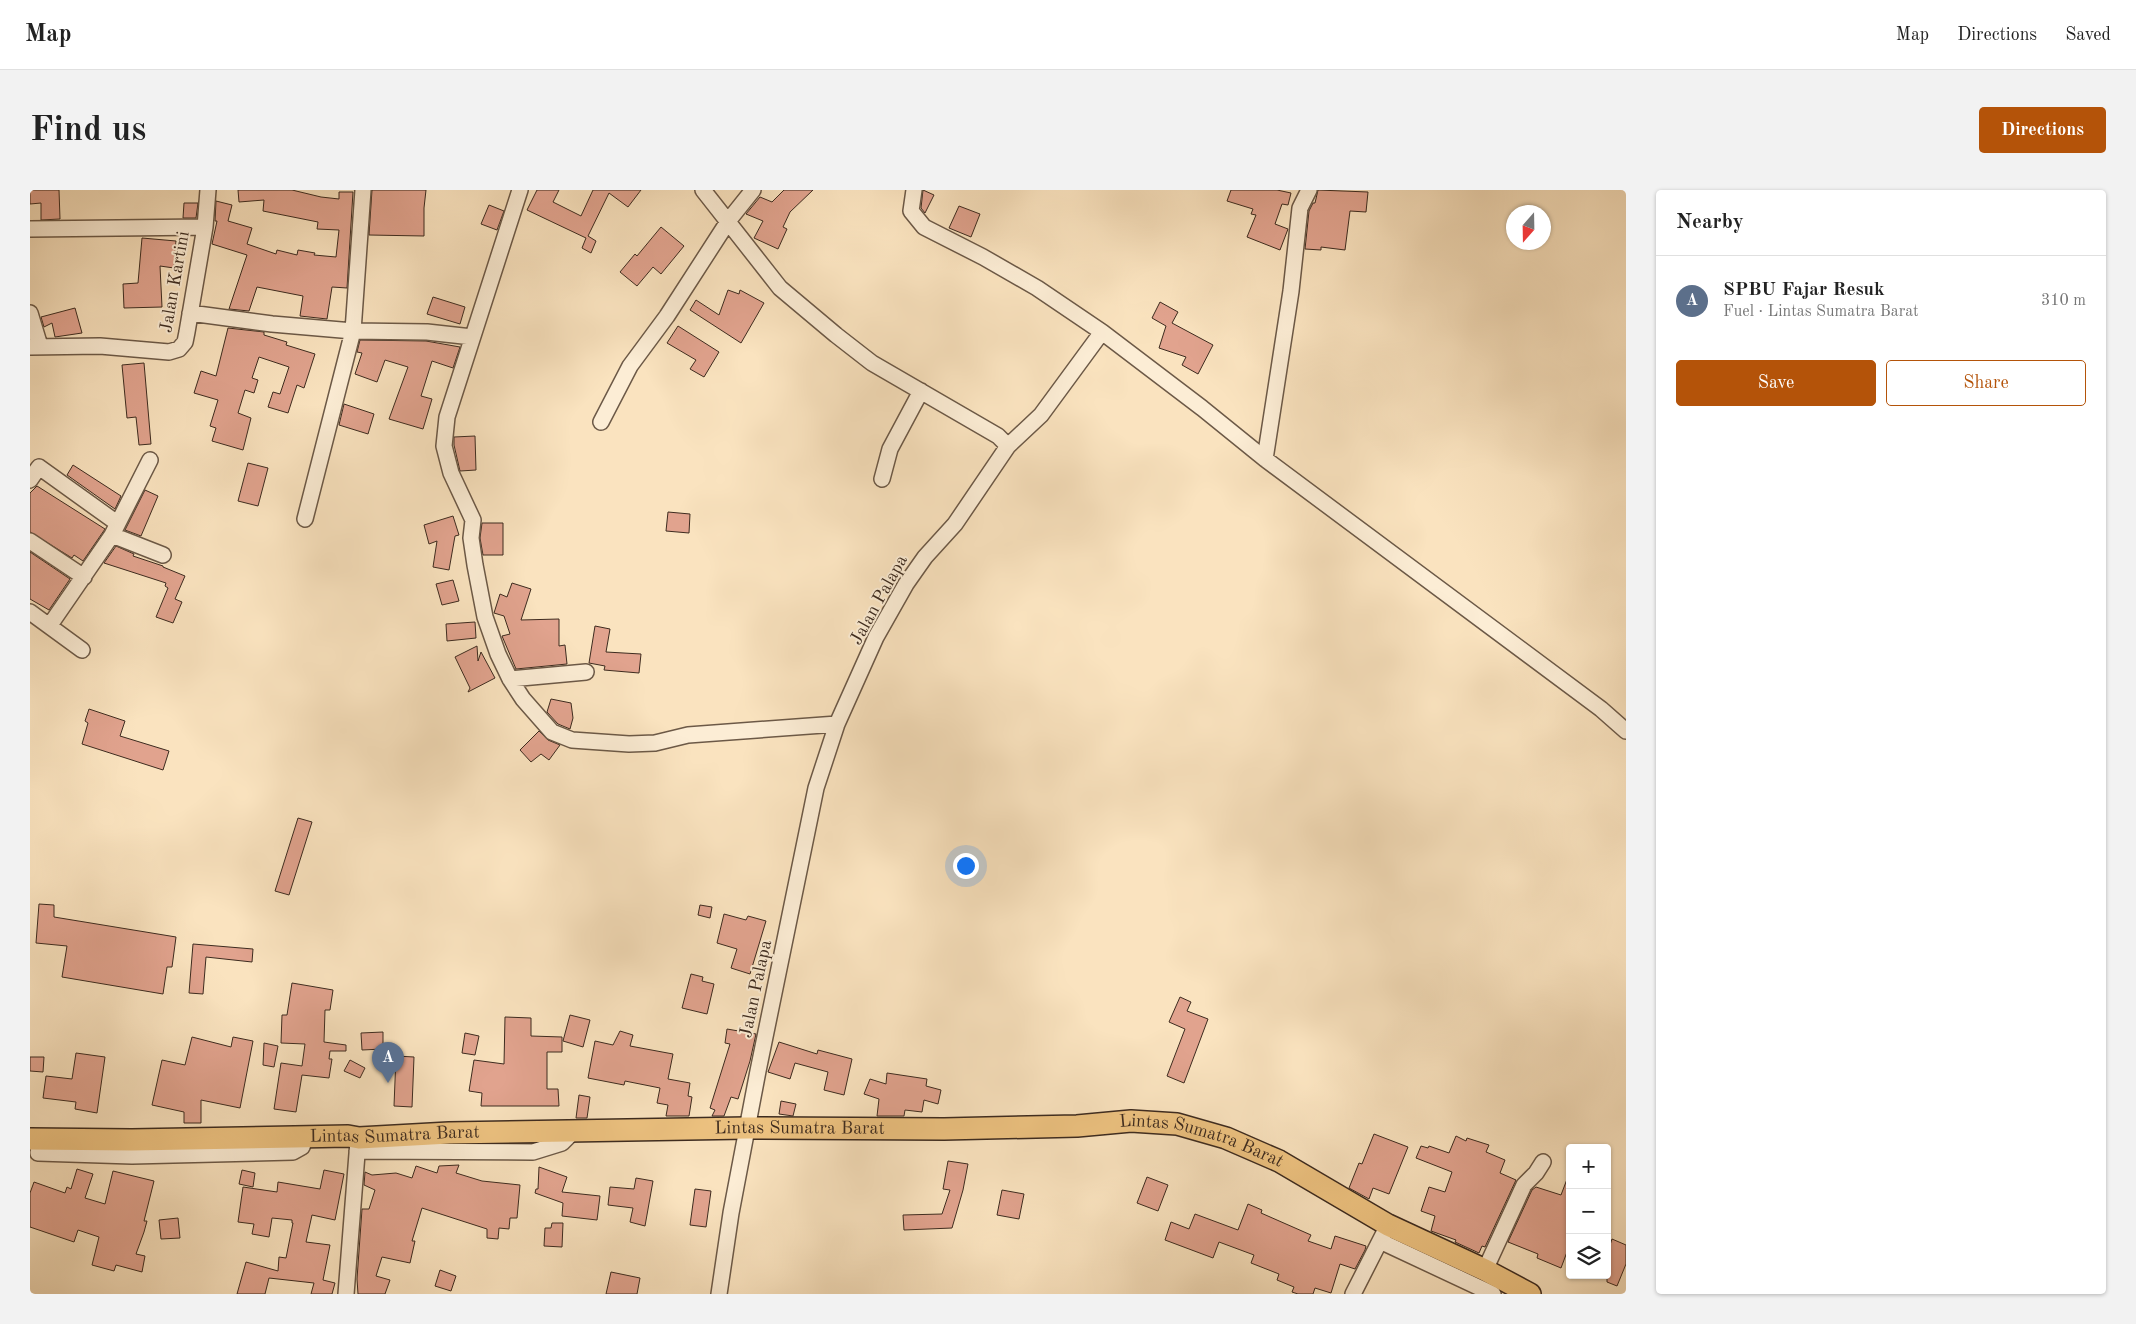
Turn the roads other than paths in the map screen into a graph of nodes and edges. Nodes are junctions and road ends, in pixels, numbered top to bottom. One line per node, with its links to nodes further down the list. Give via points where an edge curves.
1 (208, 190): 9 (street, Jalan Kartini)
2 (363, 190): 13 (street)
3 (520, 190): 15 (street)
4 (703, 190): 8 (street)
5 (753, 190): 8 (street)
6 (914, 190): 14 (street, via 911,212 924,227 1037,288)
7 (1309, 190): 20 (street, via 1300,208 1290,301)
8 (728, 220): 17 (street, via 780,288 872,363); 18 (street, via 667,316 630,366)
9 (205, 226): 10 (street); 12 (street, Jalan Kartini)
10 (30, 229)
11 (30, 313): 16 (street)
12 (190, 313): 13 (street); 16 (street, Jalan Kartini, via 185,342 179,349 169,352 100,346)
13 (353, 331): 15 (street, via 427,332); 24 (street)
14 (1102, 332): 19 (street, Jalan Palapa, via 1041,415); 20 (street)
15 (472, 337): 33 (street, via 446,417 444,446 451,473 473,520 471,538 485,616)
16 (35, 347)
17 (921, 391): 19 (street, via 998,436); 22 (street, via 890,450)
18 (601, 422)
19 (1008, 446): 34 (street, Jalan Palapa, via 955,524 906,584 876,637)
20 (1265, 459): 35 (street, via 1601,709)
21 (150, 460): 25 (street)
22 (882, 479)
23 (30, 480): 25 (street, via 39,467)
24 (305, 519)
25 (114, 529): 27 (street); 28 (street)
26 (30, 541): 28 (street)
27 (163, 554)
28 (84, 577): 30 (street)
29 (30, 612): 30 (street)
30 (50, 626): 31 (street)
31 (82, 650)
32 (586, 672): 33 (street)
33 (510, 680): 34 (street, via 552,732 572,740 655,743 730,730)
34 (837, 724): 36 (street, Jalan Palapa, via 816,788)
35 (1626, 731)
36 (748, 1128): 37 (highway, Lintas Sumatra Barat, via 574,1131); 40 (highway, Lintas Sumatra Barat, via 1076,1126 1131,1121 1176,1124 1226,1138 1279,1161); 43 (street, Jalan Palapa)
37 (358, 1145): 38 (highway, Lintas Sumatra Barat, via 348,1136 306,1136 132,1148); 42 (street)
38 (34, 1146)
39 (1543, 1162): 41 (street, via 1519,1193)
40 (1384, 1233): 41 (highway, Lintas Sumatra Barat); 44 (street); 45 (street)
41 (1485, 1270): 46 (highway, Lintas Sumatra Barat)
42 (346, 1294)
43 (719, 1294)
44 (1353, 1294)
45 (1493, 1294)
46 (1530, 1294)

